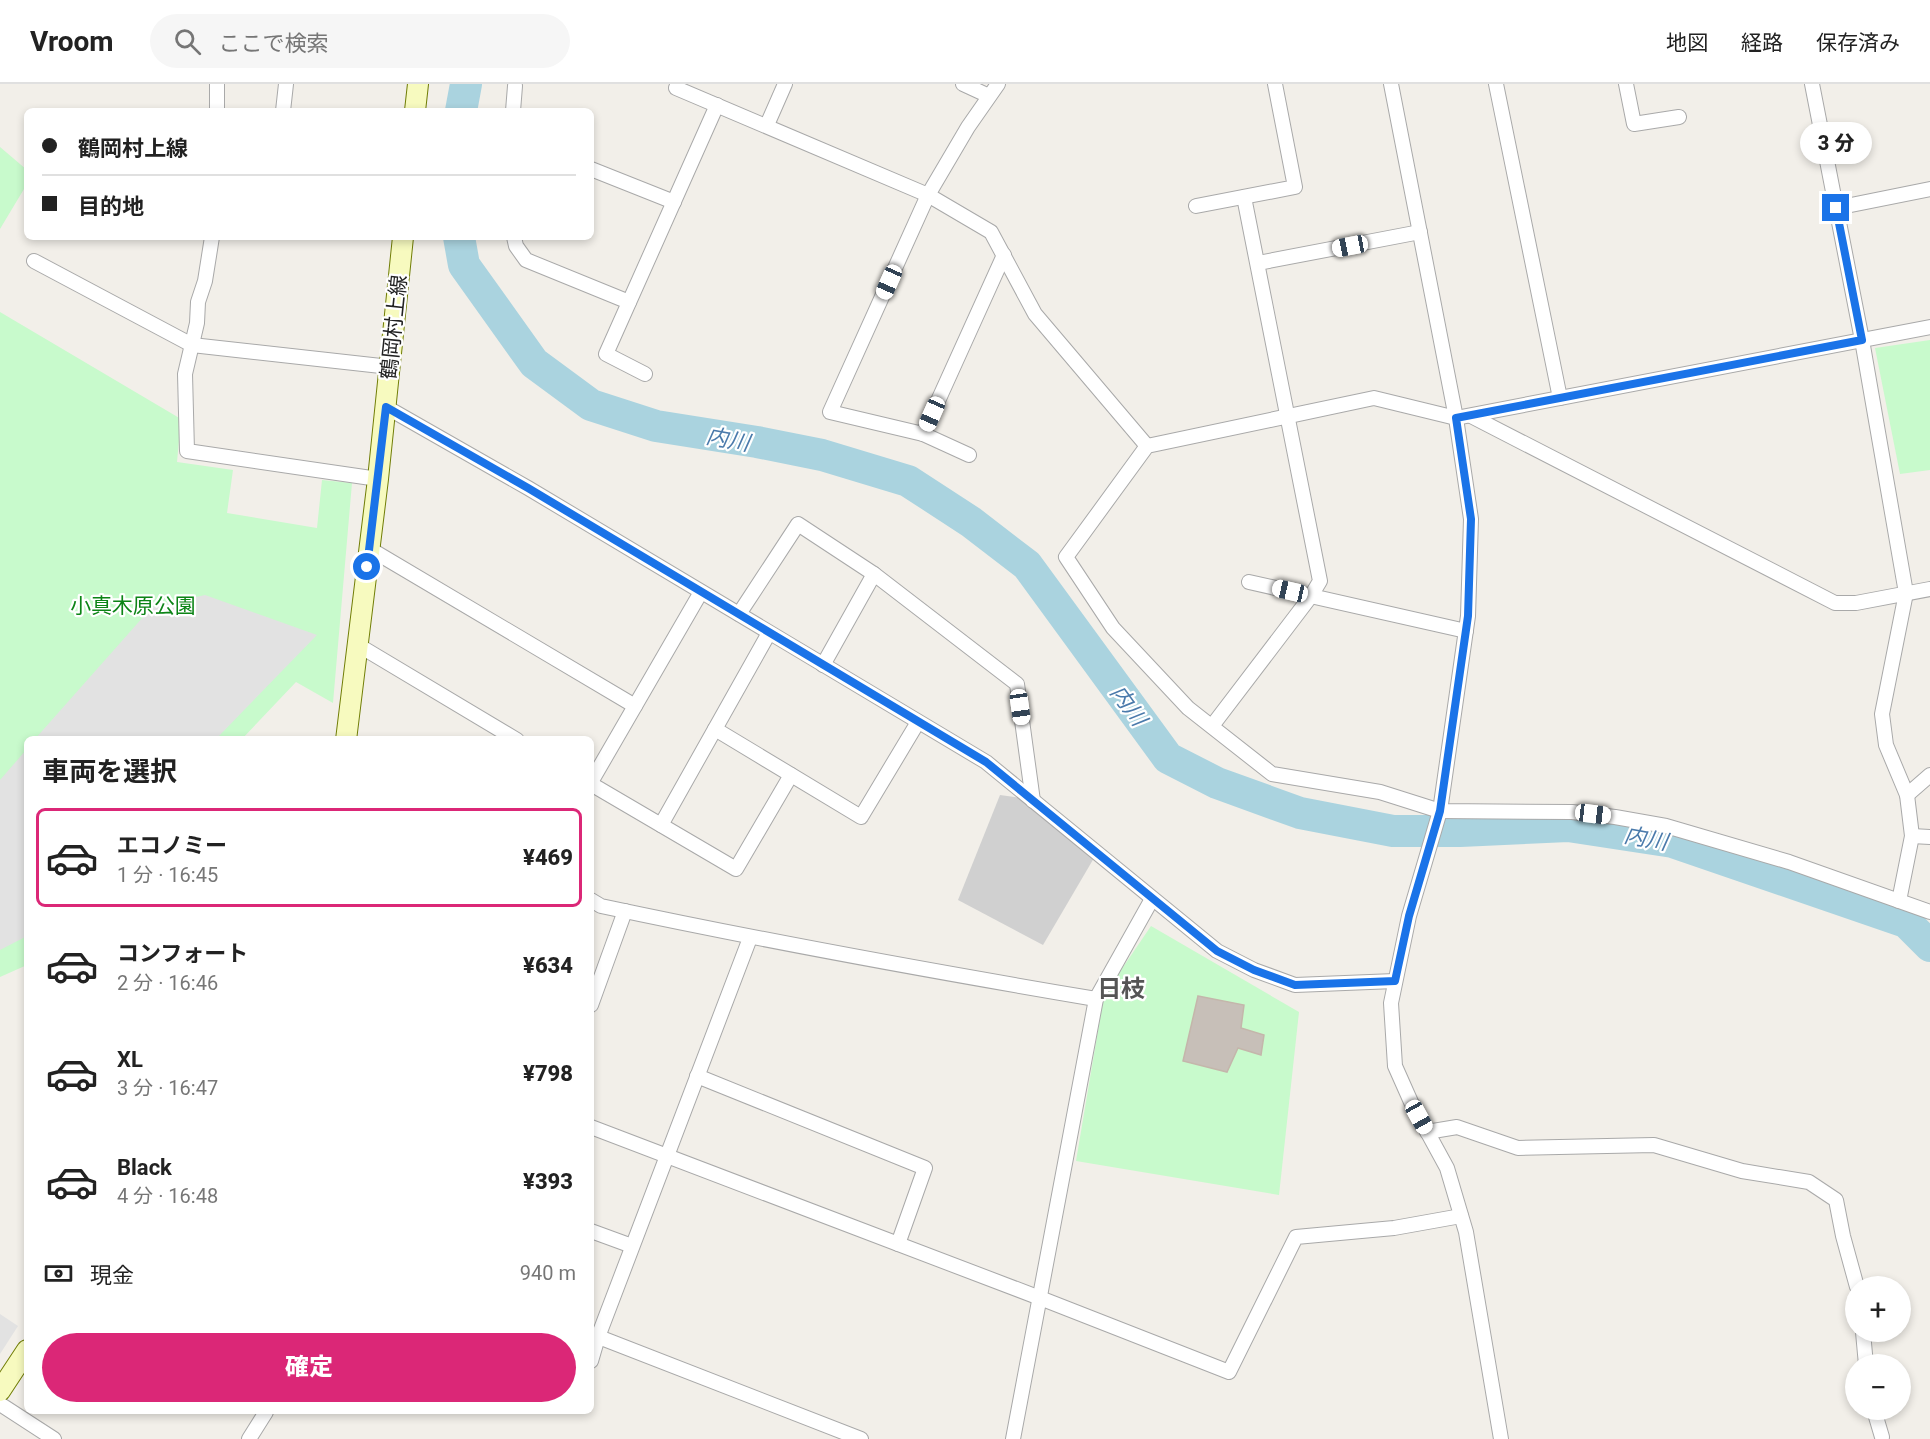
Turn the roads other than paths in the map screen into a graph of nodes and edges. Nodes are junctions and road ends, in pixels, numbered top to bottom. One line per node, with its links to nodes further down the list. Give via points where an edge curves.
1 (217, 84): 15 (street)
2 (286, 84): 16 (street)
3 (418, 84): 17 (main road)
4 (785, 84): 20 (street)
5 (963, 84): 13 (street)
6 (1275, 84): 24 (street, via 1295,187)
7 (1391, 84): 28 (street)
8 (1496, 84): 41 (street)
9 (1626, 84): 19 (street, via 1634,124)
10 (1812, 84): 27 (street)
11 (515, 86): 18 (street)
12 (676, 88): 14 (street)
13 (993, 90): 23 (street)
14 (717, 105): 20 (street); 25 (street)
15 (217, 108)
16 (283, 108)
17 (415, 108)
18 (513, 108)
19 (1679, 117)
20 (767, 125): 23 (street)
21 (594, 169): 25 (street)
22 (1930, 189): 27 (street)
23 (928, 195): 32 (street, via 992,232); 46 (street, via 830,412)
24 (1244, 197): 26 (street); 34 (street)
25 (674, 201): 35 (street)
26 (1196, 206)
27 (1836, 208): 37 (street)
28 (1419, 232): 34 (street); 45 (street)
29 (211, 240): 38 (street)
30 (403, 240): 39 (main road, 鶴岡村上線)
31 (515, 240): 35 (street, via 526,260)
32 (1004, 255): 46 (street); 47 (street, via 1035,314)
33 (34, 261): 38 (street)
34 (1258, 263): 43 (street)
35 (629, 303): 40 (street, via 606,354)
36 (1930, 327): 37 (street)
37 (1862, 340): 41 (street); 55 (street)
38 (192, 345): 39 (street); 49 (street, via 185,374 187,451)
39 (390, 367): 42 (main road, 鶴岡村上線)
40 (645, 374)
41 (1560, 398): 44 (street)
42 (386, 407): 49 (main road, 鶴岡村上線); 54 (street)
43 (1287, 416): 45 (street, via 1374,398); 47 (street); 56 (street, via 1320,581)
44 (1472, 416): 45 (street); 55 (street, via 1835,603)
45 (1456, 418): 58 (street, via 1471,519)
46 (922, 434): 48 (street)
47 (1147, 446): 64 (street, via 1066,557 1113,628 1188,708)
48 (969, 455)
49 (378, 479): 50 (main road, 鶴岡村上線)
50 (370, 549): 60 (main road, 鶴岡村上線); 62 (street)
51 (874, 574): 57 (street, via 798,524); 61 (street); 73 (street, via 1017,684)
52 (1249, 582): 56 (street)
53 (1930, 589): 55 (street)
54 (701, 592): 57 (street); 62 (street)
55 (1906, 593): 72 (street, via 1882,714 1886,745)
56 (1311, 596): 58 (street); 64 (street)
57 (739, 614): 59 (street)
58 (1466, 631): 74 (street)
59 (769, 633): 61 (street); 65 (street)
60 (358, 645): 66 (main road, 鶴岡村上線); 67 (street)
61 (824, 665): 63 (street)
62 (635, 706): 70 (street)
63 (918, 722): 68 (street, via 861,817); 73 (street, via 986,762)
64 (1212, 726): 74 (street, via 1272,774 1380,792)
65 (715, 729): 68 (street); 75 (street)
66 (347, 736)
67 (510, 736)
68 (791, 775): 75 (street, via 736,869)
69 (1930, 775): 72 (street)
70 (594, 778)
71 (594, 785): 75 (street)
72 (1907, 795): 76 (street)
73 (1033, 801): 78 (street)
74 (1440, 811): 79 (street, via 1572,812 1665,826 1789,862); 84 (street, via 1409,916)
75 (661, 825)
76 (1912, 836): 77 (street); 79 (street)
77 (1930, 837)
78 (1152, 899): 84 (street, via 1217,951 1295,985); 86 (street)
79 (1899, 901): 82 (street)
80 (594, 902): 81 (street)
81 (625, 911): 83 (street); 85 (street)
82 (1930, 912)
83 (750, 938): 86 (street); 87 (street)
84 (1395, 981): 89 (street, via 1391,1003 1395,1066)
85 (594, 997)
86 (1096, 999): 96 (street)
87 (697, 1076): 90 (street); 93 (street, via 925,1168)
88 (594, 1128): 90 (street)
89 (1427, 1132): 91 (street, via 1447,1168); 95 (street, via 1457,1127 1518,1148 1654,1145 1742,1172 1809,1182 1836,1200)
90 (667, 1156): 93 (street); 94 (street)
91 (1461, 1216): 96 (street, via 1394,1228 1296,1237 1229,1372); 108 (street)
92 (594, 1232): 94 (street)
93 (898, 1244): 96 (street)
94 (632, 1246): 97 (street)
95 (1854, 1276)
96 (1040, 1298): 107 (street)
97 (594, 1336): 106 (street)
98 (24, 1355): 99 (main road)
99 (0, 1391)
100 (0, 1404): 104 (street)
101 (265, 1414): 105 (street)
102 (1878, 1420): 103 (street)
103 (1882, 1437)
104 (54, 1439)
105 (249, 1439)
106 (861, 1439)
107 (1013, 1439)
108 (1501, 1439)

